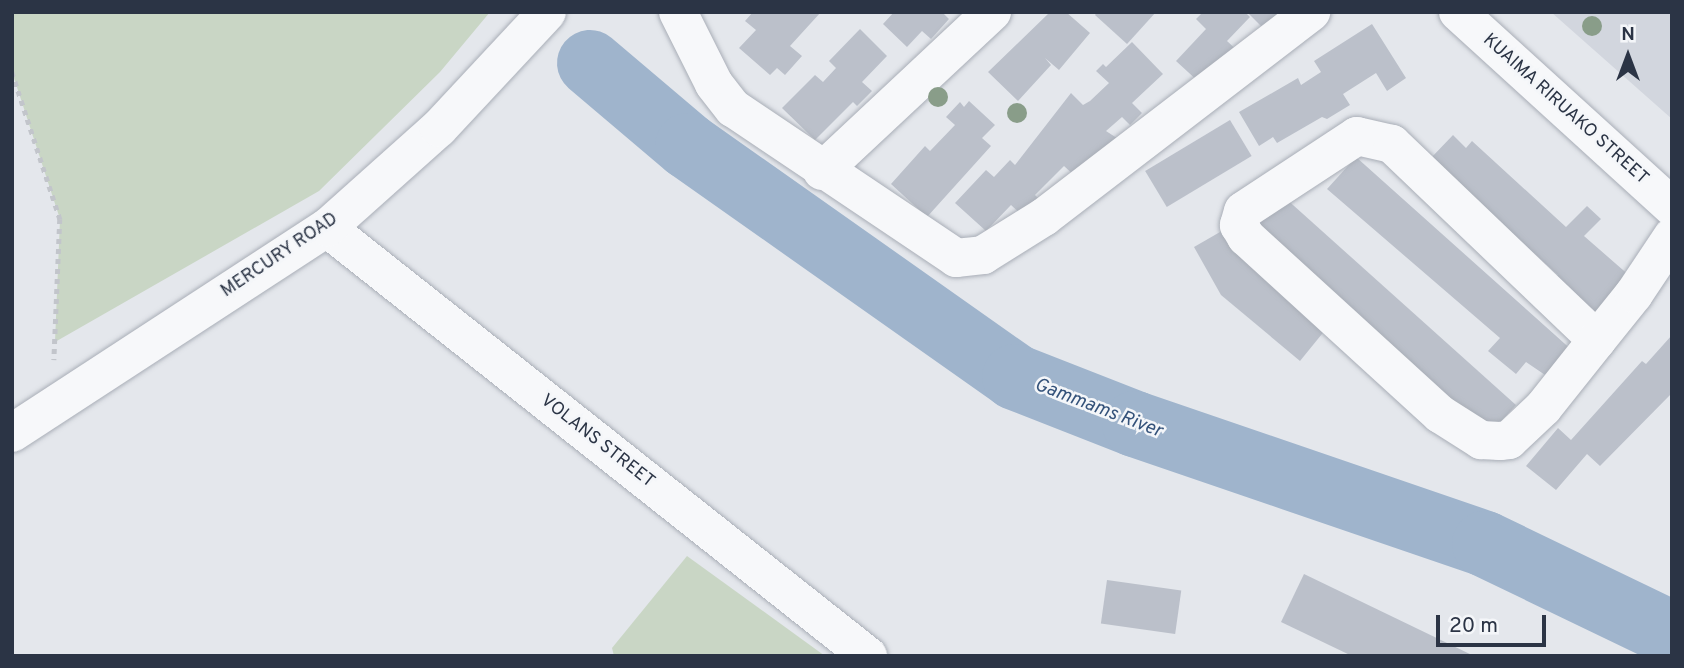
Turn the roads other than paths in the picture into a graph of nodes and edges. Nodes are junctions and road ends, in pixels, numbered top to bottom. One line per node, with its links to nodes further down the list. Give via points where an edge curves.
1 (547, 12): 8 (street, MERCURY ROAD, via 439,128)
2 (992, 12): 6 (street)
3 (1311, 12): 6 (street, via 1044,217 983,255 956,258)
4 (1458, 12): 7 (street, KUAIMA RIRUAKO STREET)
5 (690, 18): 6 (street, via 714,84 733,108)
6 (822, 171)
7 (1672, 207)
8 (327, 228): 11 (street, MERCURY ROAD); 12 (street, VOLANS STREET)
9 (1672, 237): 10 (street)
10 (1597, 340): 10 (street, via 1543,408 1509,440 1481,440 1440,414 1246,237 1239,225 1243,211 1357,136 1392,144)
11 (12, 433)
12 (868, 656)

